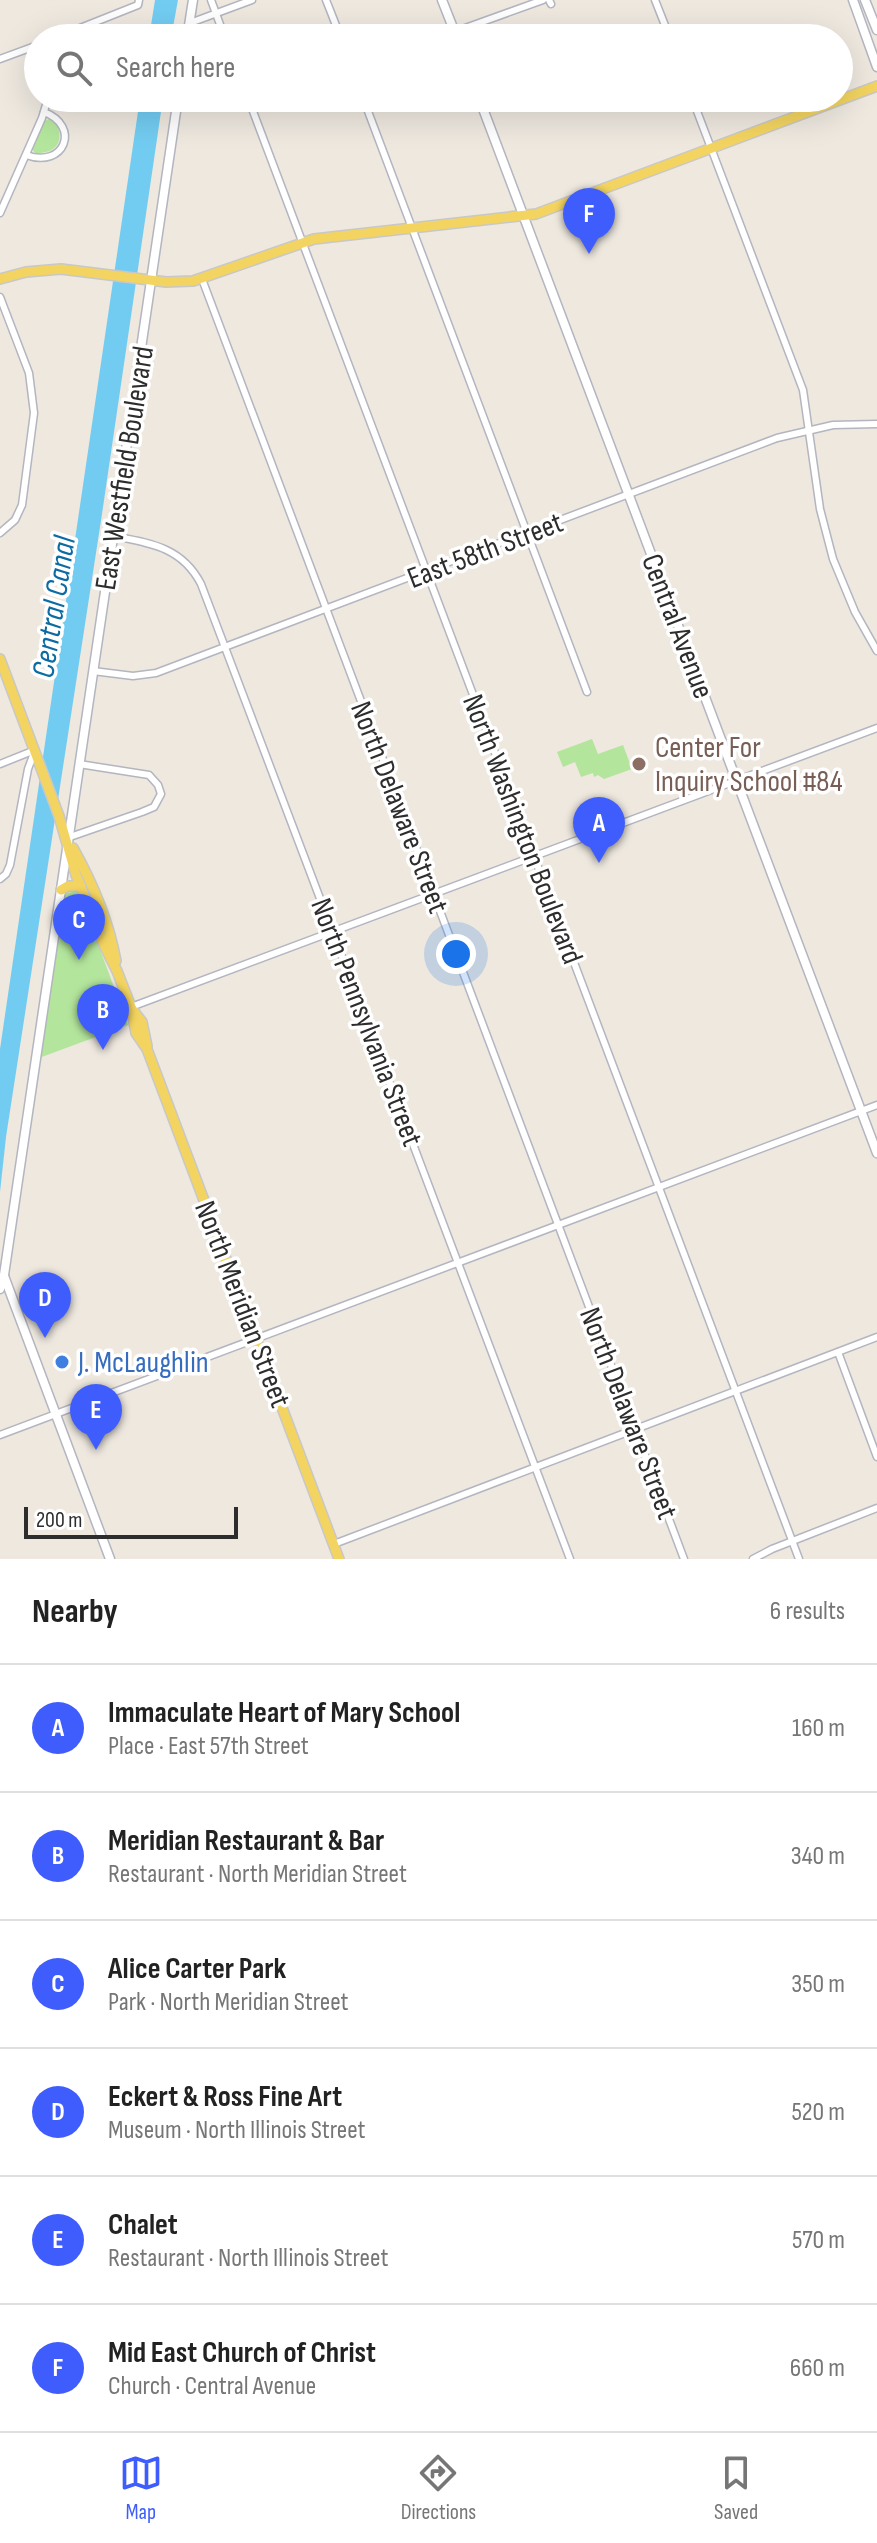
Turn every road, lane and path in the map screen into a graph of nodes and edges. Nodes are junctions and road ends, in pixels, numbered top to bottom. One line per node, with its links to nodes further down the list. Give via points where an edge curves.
1 (193, 0): 12 (main road)
2 (211, 0): 11 (street)
3 (252, 0): 11 (street)
4 (326, 0): 15 (street)
5 (442, 0): 16 (main road)
6 (543, 0): 17 (street)
7 (655, 0): 18 (street)
8 (853, 0): 22 (main road)
9 (865, 0): 19 (main road)
10 (138, 2): 13 (street)
11 (216, 14): 12 (street); 14 (street)
12 (190, 23)
13 (87, 24)
14 (220, 24)
15 (335, 24)
16 (452, 24)
17 (483, 24)
18 (664, 24)
19 (877, 30)
20 (24, 50): 21 (street)
21 (0, 59)
22 (877, 67)
23 (877, 86): 24 (main road)
24 (853, 95)
25 (44, 112): 33 (street); 33 (street, via 62,125 62,147 46,159)
26 (176, 112): 40 (main road, East Westfield Boulevard)
27 (253, 112): 37 (street, North Washington Boulevard)
28 (368, 112): 36 (street)
29 (484, 112): 35 (main road, Central Avenue)
30 (697, 112): 32 (street)
31 (807, 112): 32 (main road)
32 (711, 148): 35 (main road); 43 (street, via 799,377)
33 (26, 155): 34 (street)
34 (0, 213)
35 (523, 216): 36 (main road); 44 (main road, Central Avenue)
36 (412, 228): 37 (main road); 46 (street)
37 (302, 241): 39 (main road); 48 (street, North Washington Boulevard)
38 (0, 279): 40 (main road, via 46,269)
39 (202, 279): 40 (main road); 49 (street, North Delaware Street)
40 (152, 281): 47 (main road, East Westfield Boulevard)
41 (0, 297): 45 (street, via 31,379 34,413 22,505)
42 (877, 424): 43 (street, East 58th Street)
43 (810, 429): 44 (street, East 58th Street); 51 (street, via 831,551 847,596)
44 (628, 495): 46 (street, East 58th Street); 59 (main road, Central Avenue)
45 (0, 533)
46 (528, 534): 48 (street, East 58th Street); 54 (street)
47 (113, 536): 50 (street, North Pennsylvania Street, via 155,543 184,560 200,581); 53 (main road, East Westfield Boulevard)
48 (427, 572): 49 (street, East 58th Street); 61 (street, North Washington Boulevard)
49 (326, 610): 50 (street, East 58th Street); 65 (street, North Delaware Street)
50 (225, 647): 53 (street, East 58th Street, via 146,675); 66 (street, North Pennsylvania Street)
51 (877, 651)
52 (0, 659): 56 (main road, North Meridian Street)
53 (93, 671): 58 (main road, East Westfield Boulevard)
54 (587, 692)
55 (877, 728): 59 (street)
56 (35, 750): 57 (street); 60 (main road, North Meridian Street); 62 (street, via 10,865)
57 (0, 764)
58 (79, 764): 60 (main road, East Westfield Boulevard); 60 (street, via 149,775 161,794 154,807)
59 (736, 780): 61 (street); 70 (main road, Central Avenue)
60 (67, 838): 63 (main road, North Meridian Street); 64 (main road, East Westfield Boulevard); 67 (main road, North Meridian Street, via 99,907)
61 (534, 856): 65 (street); 72 (street, North Washington Boulevard)
62 (0, 879)
63 (81, 886): 64 (main road); 67 (main road, North Meridian Street)
64 (61, 890): 76 (main road, East Westfield Boulevard)
65 (433, 894): 66 (street); 73 (street, North Delaware Street)
66 (333, 931): 68 (street); 74 (street, North Pennsylvania Street)
67 (117, 971): 68 (main road, North Meridian Street)
68 (131, 1007): 78 (main road, North Meridian Street, via 145,1029 147,1049)
69 (877, 1105): 70 (street)
70 (861, 1111): 71 (main road, Central Avenue); 72 (street)
71 (877, 1153)
72 (658, 1187): 73 (street); 81 (street, North Washington Boulevard)
73 (558, 1225): 74 (street); 83 (street, North Delaware Street)
74 (458, 1262): 78 (street); 86 (street, North Pennsylvania Street)
75 (0, 1264): 76 (street)
76 (4, 1275): 77 (main road, East Westfield Boulevard); 82 (main road)
77 (0, 1289)
78 (256, 1337): 82 (street); 89 (main road, North Meridian Street)
79 (877, 1337): 80 (street)
80 (838, 1352): 81 (street); 85 (street)
81 (736, 1390): 83 (street); 88 (street, North Washington Boulevard)
82 (55, 1413): 84 (street); 90 (main road)
83 (635, 1428): 86 (street); 93 (street, North Delaware Street)
84 (0, 1435)
85 (877, 1457)
86 (535, 1466): 89 (street); 92 (street, North Pennsylvania Street)
87 (877, 1508): 88 (street)
88 (792, 1540): 94 (street); 95 (street, North Washington Boulevard)
89 (334, 1544): 91 (main road, North Meridian Street)
90 (110, 1559)
91 (339, 1559)
92 (570, 1559)
93 (684, 1559)
94 (753, 1559)
95 (799, 1559)

